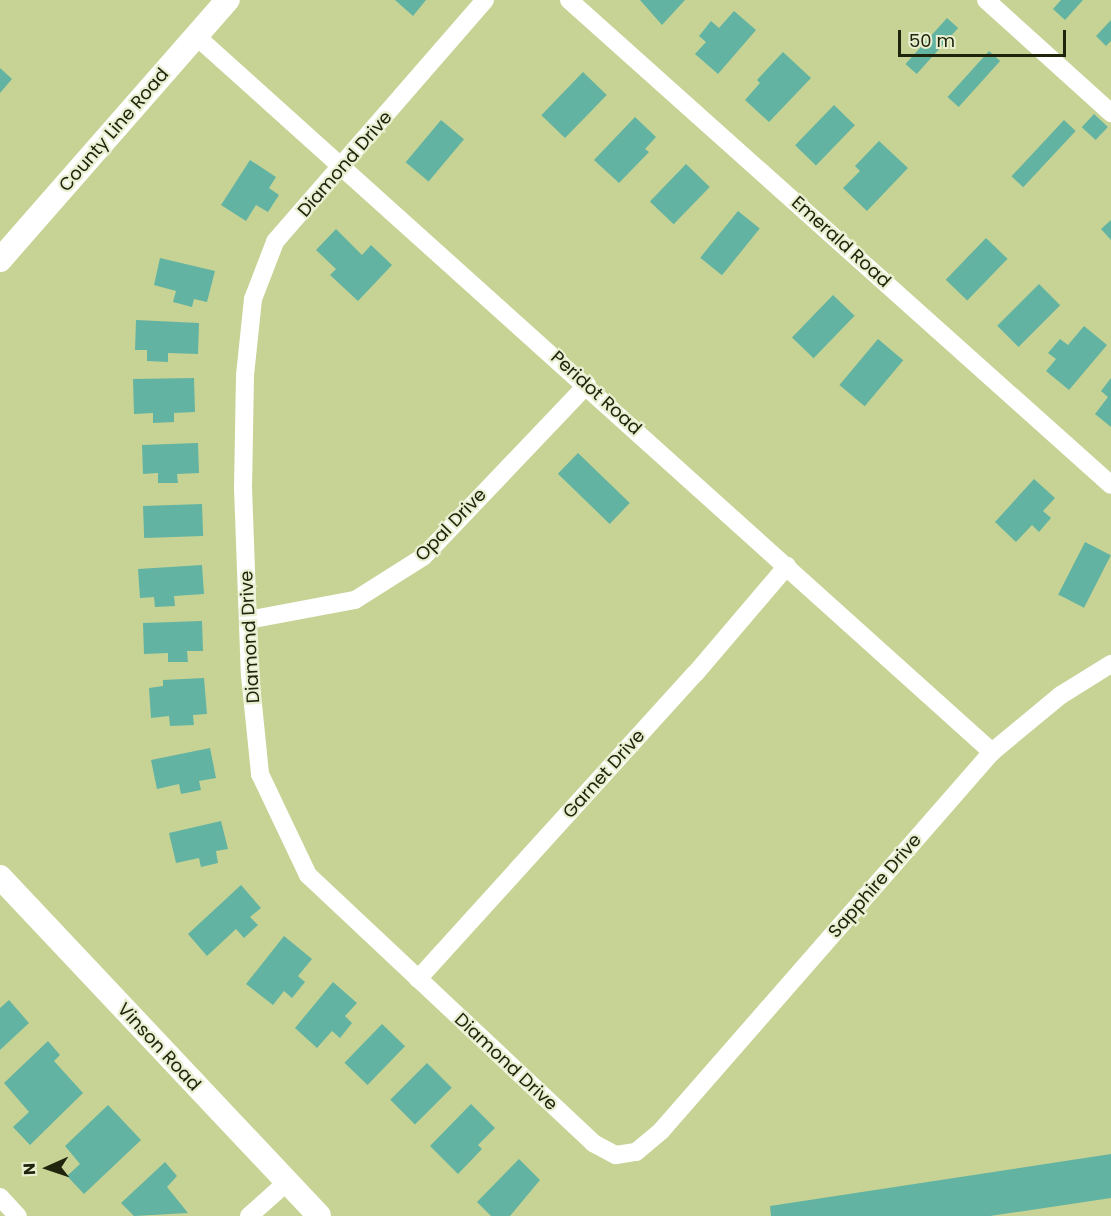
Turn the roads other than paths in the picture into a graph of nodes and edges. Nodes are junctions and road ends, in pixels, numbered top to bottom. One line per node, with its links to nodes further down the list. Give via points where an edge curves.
1 (228, 0): 5 (street, County Line Road)
2 (485, 0): 7 (street, Diamond Drive)
3 (569, 0): 10 (street, Emerald Road)
4 (986, 0): 6 (street)
5 (196, 36): 7 (street, Peridot Road); 8 (street, County Line Road)
6 (1111, 113)
7 (343, 167): 9 (street, Peridot Road); 12 (street, Diamond Drive, via 275,242 253,299 245,375)
8 (0, 260)
9 (587, 385): 11 (street, Peridot Road); 12 (street, Opal Drive, via 423,557 355,600)
10 (1111, 485)
11 (787, 566): 14 (street, Peridot Road); 16 (street, Garnet Drive, via 695,674)
12 (248, 620): 16 (street, Diamond Drive, via 260,774 283,826 308,875)
13 (1111, 664): 14 (street, Sapphire Drive, via 1061,695)
14 (992, 752): 17 (street, Sapphire Drive)
15 (0, 877): 18 (street, Vinson Road)
16 (418, 979): 17 (street, Diamond Drive, via 593,1143 616,1155 636,1152)
17 (661, 1131)
18 (287, 1182): 21 (street); 22 (street, Vinson Road)
19 (0, 1197): 20 (street)
20 (18, 1216)
21 (249, 1216)
22 (319, 1216)

